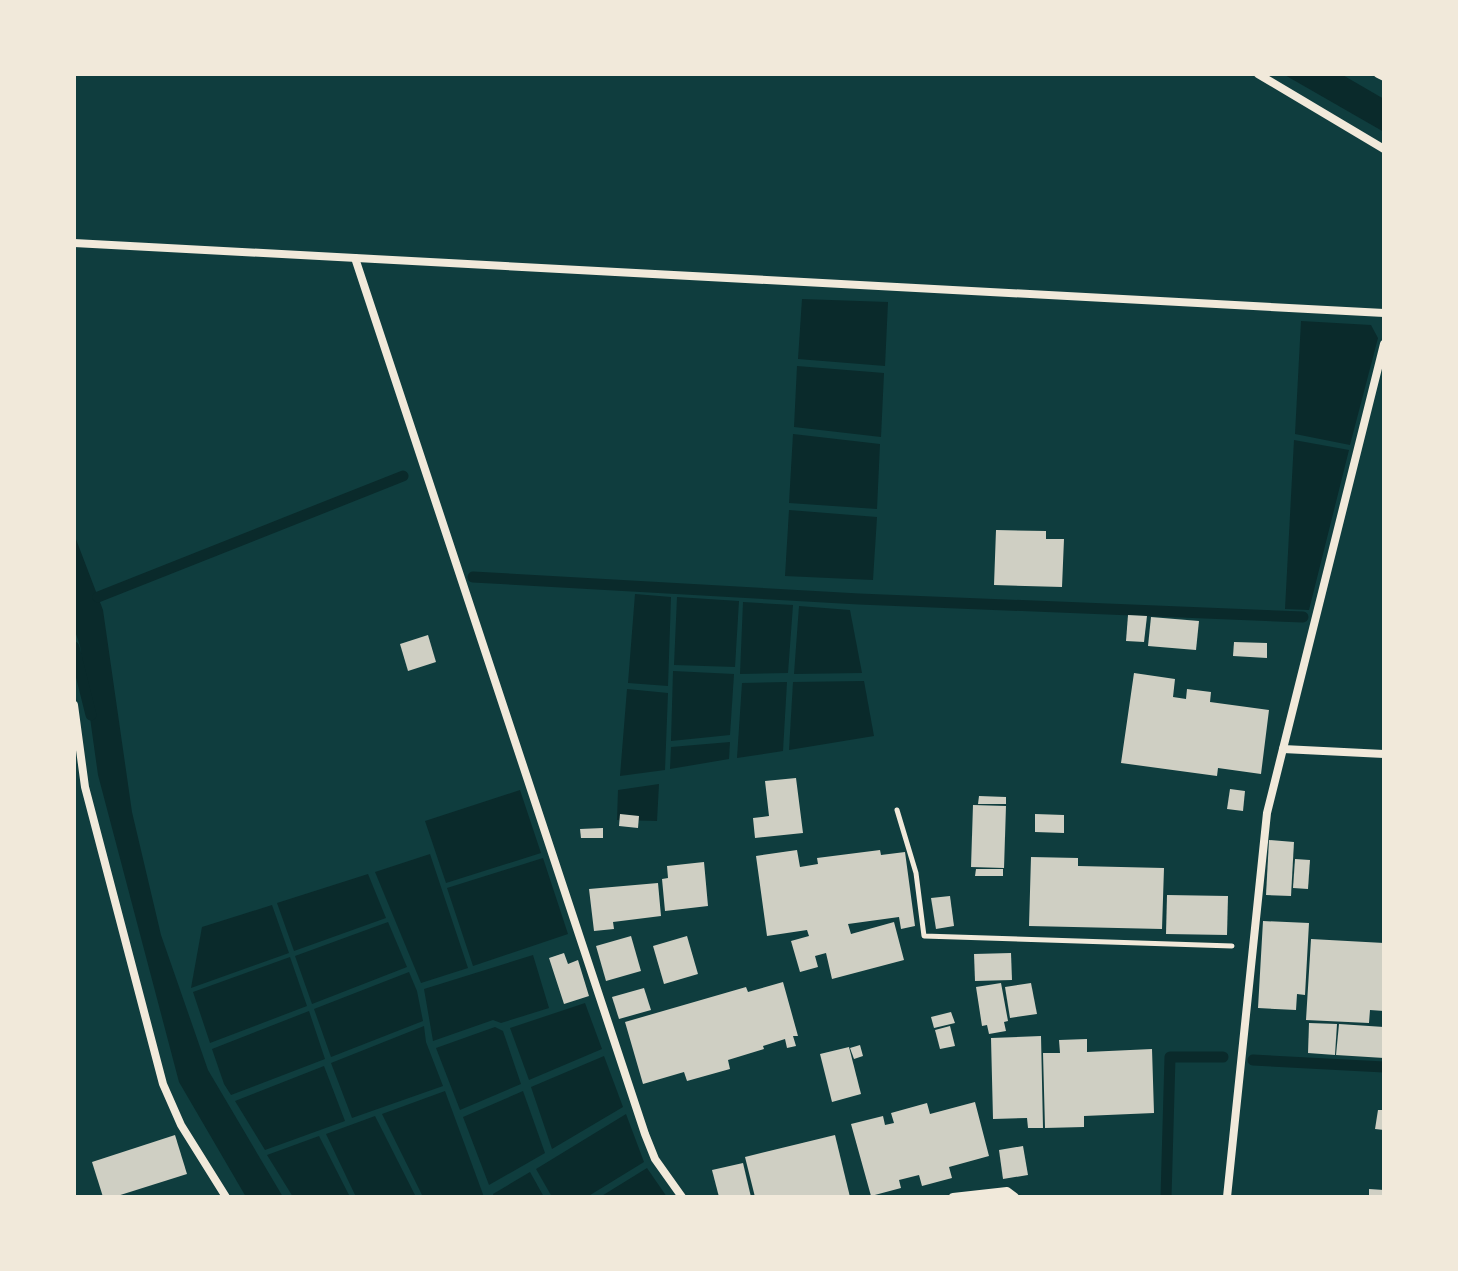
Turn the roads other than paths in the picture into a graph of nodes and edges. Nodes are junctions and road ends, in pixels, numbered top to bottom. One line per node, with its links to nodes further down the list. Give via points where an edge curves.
1 (1258, 74): 4 (street)
2 (1378, 74): 3 (street)
3 (1384, 77)
4 (1384, 149)
5 (74, 243): 6 (street)
6 (355, 258): 7 (street); 13 (street, via 645,1134 655,1159)
7 (1384, 313)
8 (1384, 344): 10 (street)
9 (74, 705): 12 (street, via 85,787 163,1084 181,1125)
10 (1283, 749): 11 (street); 16 (street, via 1267,813)
11 (1384, 754)
12 (226, 1197)
13 (682, 1197)
14 (953, 1197): 15 (street, via 1007,1191)
15 (1015, 1197)
16 (1227, 1197)

